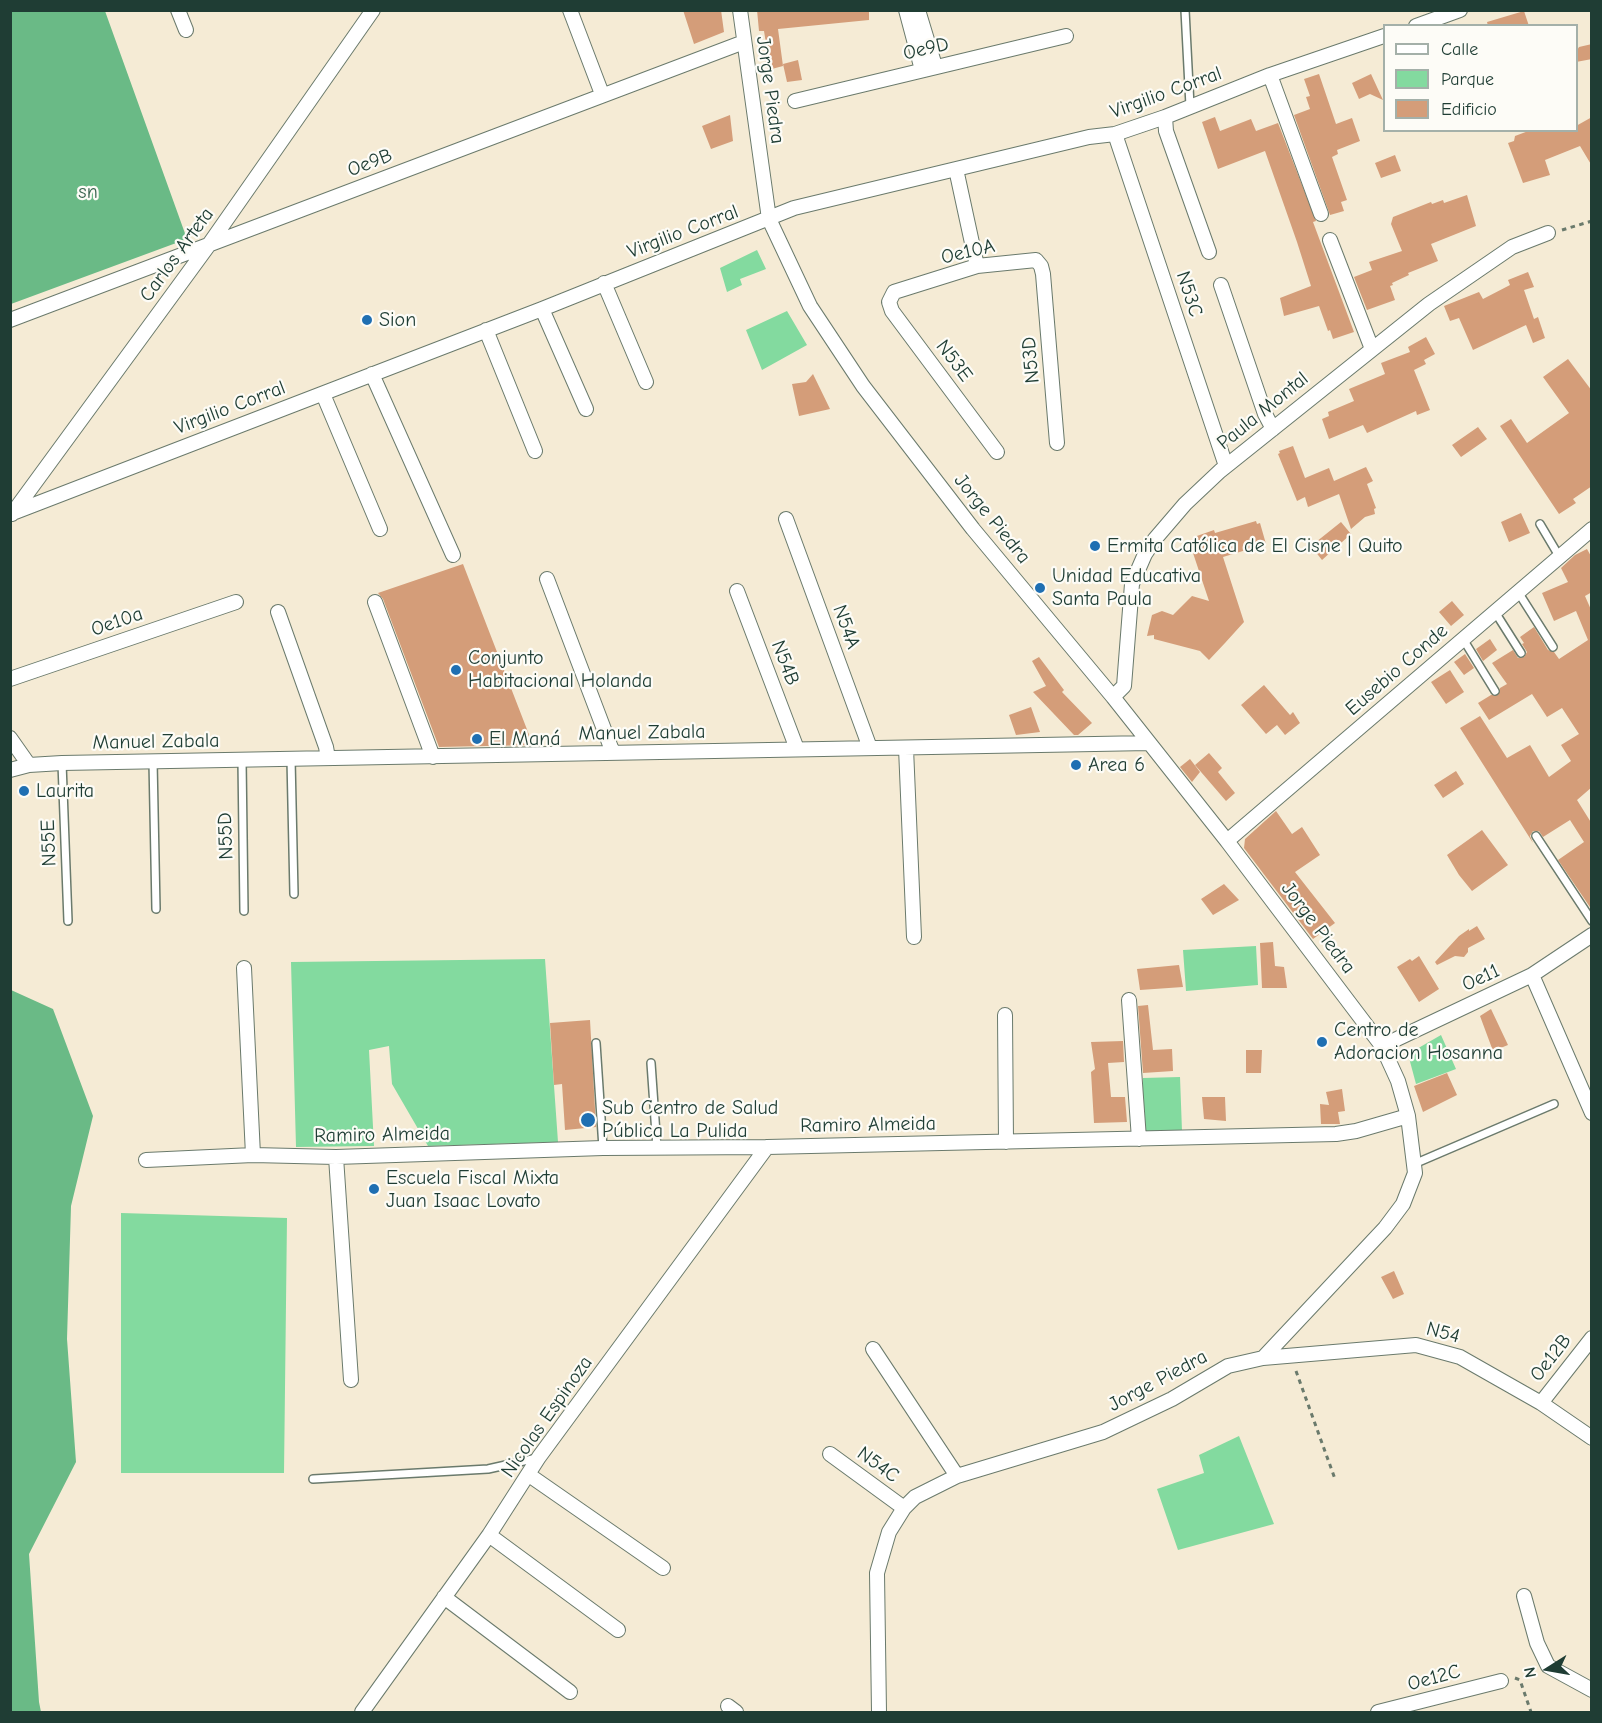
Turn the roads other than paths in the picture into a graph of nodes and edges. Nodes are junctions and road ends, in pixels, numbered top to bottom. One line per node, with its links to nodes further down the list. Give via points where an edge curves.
1 (178, 10): 10 (street)
2 (373, 10): 26 (street, Carlos Arteta)
3 (570, 10): 16 (street)
4 (740, 10): 13 (street, Jorge Piedra)
5 (906, 10): 14 (street)
6 (918, 10): 14 (street)
7 (1185, 10): 18 (lane)
8 (1460, 10): 9 (street)
9 (1422, 24)
10 (186, 30)
11 (1066, 36): 14 (street, Oe9D)
12 (1383, 36): 15 (street, Virgilio Corral)
13 (744, 42): 16 (street, Oe9B); 23 (street, Jorge Piedra)
14 (929, 68): 17 (street, Oe9D)
15 (1270, 75): 18 (street, Virgilio Corral); 22 (street)
16 (602, 94): 26 (street, Oe9B)
17 (795, 101)
18 (1190, 106): 19 (street, Virgilio Corral)
19 (1165, 117): 20 (street, Virgilio Corral); 27 (street, via 1166,132)
20 (1115, 134): 21 (street, Virgilio Corral); 45 (street, N53C)
21 (956, 169): 23 (street, Virgilio Corral, via 794,207); 28 (street)
22 (1321, 214)
23 (769, 219): 30 (street, Virgilio Corral); 65 (street, Jorge Piedra, via 810,306 863,386 973,529)
24 (1548, 233): 36 (street, Paula Montal, via 1497,256)
25 (1330, 240): 36 (street)
26 (208, 246): 34 (street, Oe9B); 46 (street, Carlos Arteta)
27 (1209, 252)
28 (977, 266): 29 (street, Oe10A, via 1036,260); 32 (street, Oe10A)
29 (1043, 274): 42 (street, N53D)
30 (604, 284): 33 (street, Virgilio Corral); 38 (street)
31 (1221, 285): 41 (street)
32 (894, 292): 44 (street, N53E, via 889,303 892,311)
33 (542, 309): 35 (street, Virgilio Corral); 40 (street)
34 (10, 320)
35 (486, 330): 37 (street, Virgilio Corral); 43 (street)
36 (1372, 348): 41 (street, Paula Montal)
37 (372, 374): 39 (street, Virgilio Corral); 51 (street)
38 (646, 381)
39 (323, 394): 46 (street, Virgilio Corral); 49 (street)
40 (586, 409)
41 (1273, 429): 45 (street, Paula Montal)
42 (1057, 443)
43 (535, 451)
44 (997, 452)
45 (1226, 466): 65 (street, Paula Montal, via 1185,504 1144,554 1132,584 1124,686)
46 (11, 515)
47 (786, 519): 68 (street, N54A)
48 (1540, 524): 52 (lane)
49 (380, 529)
50 (1592, 529): 52 (street, Eusebio Conde)
51 (453, 555)
52 (1559, 556): 55 (street, Eusebio Conde)
53 (547, 579): 71 (street)
54 (737, 591): 70 (street, N54B)
55 (1518, 592): 59 (street, Eusebio Conde); 61 (lane)
56 (236, 602): 63 (street, Oe10a)
57 (375, 602): 72 (street)
58 (278, 612): 73 (street)
59 (1495, 612): 60 (street, Eusebio Conde); 62 (lane)
60 (1463, 639): 64 (lane); 81 (street, Eusebio Conde)
61 (1553, 647)
62 (1521, 653)
63 (10, 680)
64 (1495, 691)
65 (1113, 697): 67 (street, Jorge Piedra)
66 (10, 738): 78 (street)
67 (1149, 743): 69 (street, Manuel Zabala); 81 (street, Jorge Piedra)
68 (870, 748): 69 (street, Manuel Zabala); 70 (street, Manuel Zabala)
69 (906, 748): 88 (street)
70 (797, 749): 71 (street, Manuel Zabala)
71 (613, 753): 72 (street, Manuel Zabala)
72 (433, 757): 73 (street, Manuel Zabala)
73 (328, 758): 74 (street, Manuel Zabala)
74 (291, 759): 75 (street, Manuel Zabala); 82 (lane)
75 (242, 760): 76 (street, Manuel Zabala); 84 (lane, N55D)
76 (153, 761): 77 (street, Manuel Zabala); 83 (lane)
77 (62, 763): 78 (street, Manuel Zabala); 85 (lane, N55E)
78 (29, 765): 79 (street, Manuel Zabala)
79 (10, 770)
80 (1536, 836): 86 (lane)
81 (1227, 841): 94 (street, Jorge Piedra)
82 (294, 894)
83 (156, 909)
84 (244, 911)
85 (68, 921)
86 (1592, 921)
87 (1592, 935): 90 (street, Oe11)
88 (914, 937)
89 (244, 968): 104 (street)
90 (1532, 975): 94 (street, Oe11); 97 (street)
91 (1129, 1000): 99 (street)
92 (1005, 1015): 100 (street)
93 (596, 1043): 102 (lane)
94 (1382, 1046): 98 (street, Jorge Piedra)
95 (651, 1063): 103 (lane)
96 (1554, 1104): 107 (lane)
97 (1592, 1113)
98 (1408, 1116): 99 (street, Ramiro Almeida, via 1336,1134); 107 (street, Jorge Piedra)
99 (1139, 1139): 100 (street, Ramiro Almeida)
100 (1006, 1142): 101 (street, Ramiro Almeida)
101 (767, 1147): 103 (street, Ramiro Almeida); 115 (street, Nicolas Espinoza)
102 (603, 1148): 103 (street, Ramiro Almeida); 105 (street, Ramiro Almeida)
103 (657, 1148)
104 (253, 1155): 105 (street, Ramiro Almeida); 106 (street, Ramiro Almeida)
105 (336, 1157): 111 (street)
106 (146, 1160)
107 (1414, 1164): 110 (street, Jorge Piedra, via 1409,1190 1397,1212)
108 (1592, 1338): 112 (street, Oe12B)
109 (873, 1349): 117 (street)
110 (1263, 1358): 112 (street, N54, via 1416,1345 1460,1357); 117 (street, Jorge Piedra, via 1228,1366 1172,1400 1103,1432)
111 (351, 1380)
112 (1541, 1403): 113 (street, N54)
113 (1592, 1438)
114 (830, 1454): 119 (street, N54C)
115 (539, 1457): 116 (street, Nicolas Espinoza); 118 (lane, via 488,1468)
116 (529, 1475): 120 (street, Nicolas Espinoza); 121 (street)
117 (957, 1476): 119 (street, Jorge Piedra, via 915,1497)
118 (313, 1479)
119 (904, 1508): 129 (street, Jorge Piedra, via 889,1532 877,1573)
120 (489, 1535): 123 (street, Nicolas Espinoza); 124 (street)
121 (663, 1568)
122 (1524, 1596): 126 (street, via 1548,1666)
123 (444, 1597): 127 (street); 128 (street, Nicolas Espinoza)
124 (618, 1629)
125 (1501, 1680): 130 (street, Oe12C)
126 (1592, 1690)
127 (570, 1692)
128 (362, 1713)
129 (879, 1713)
130 (1378, 1713)

